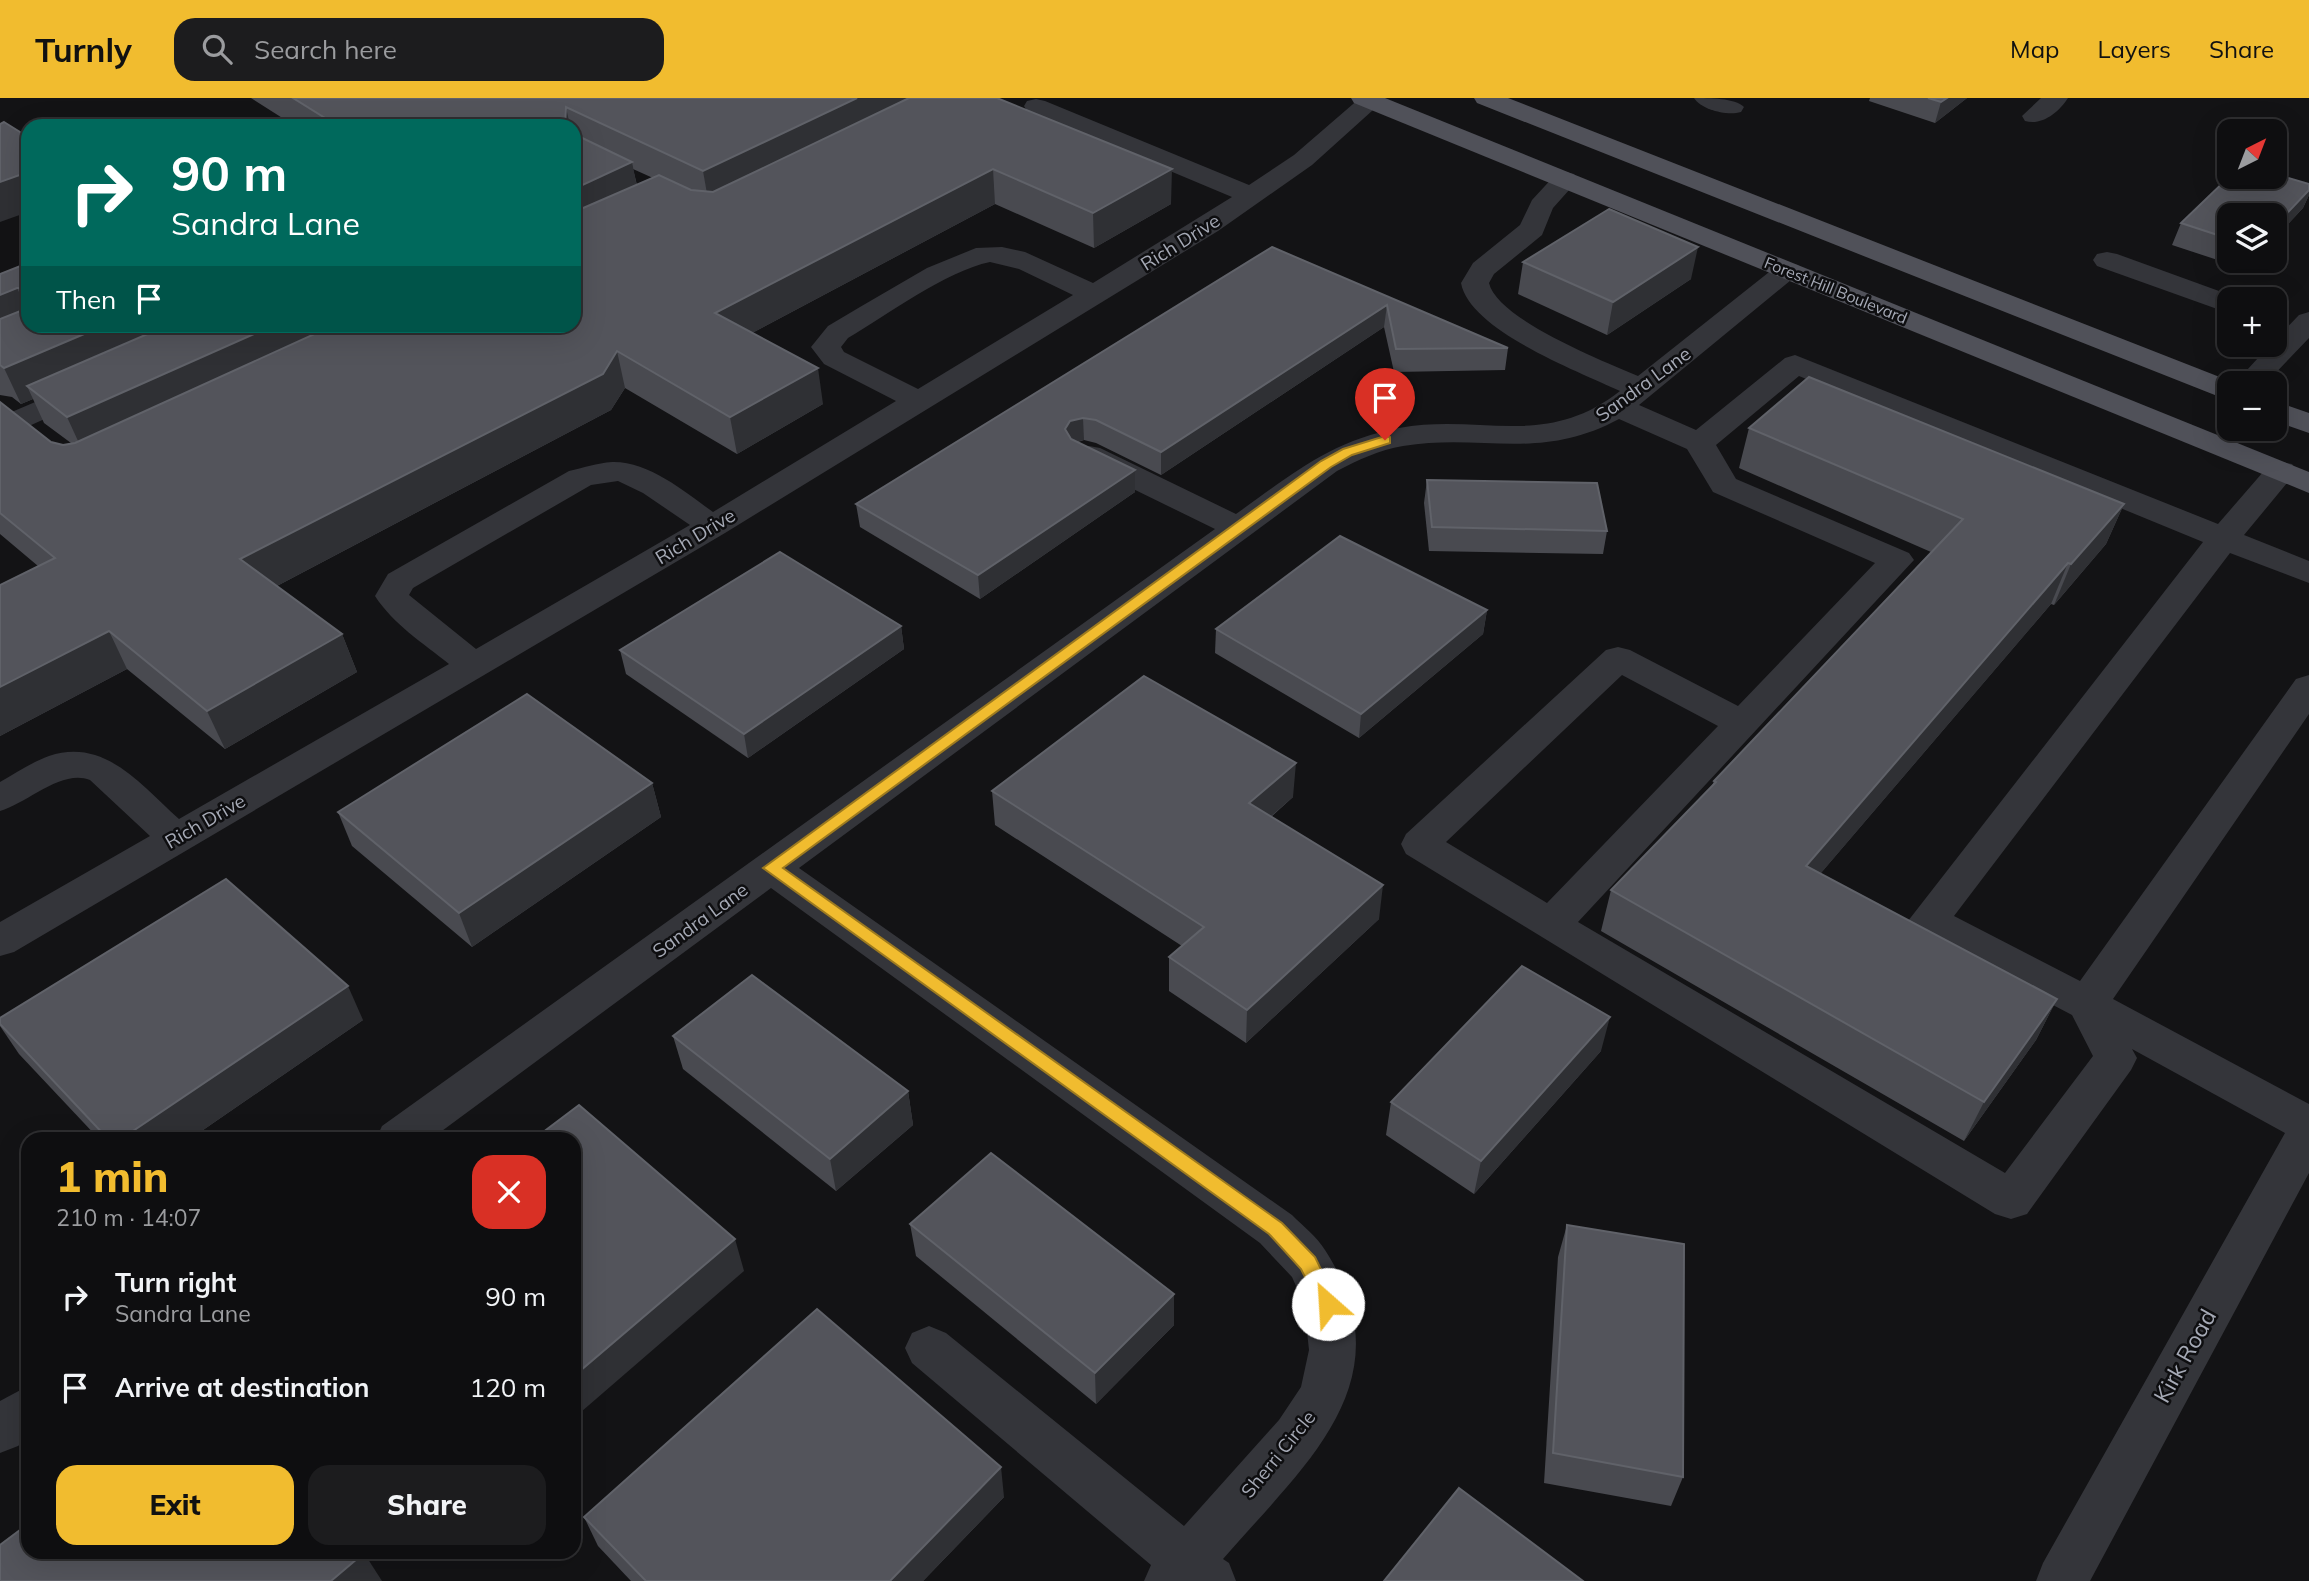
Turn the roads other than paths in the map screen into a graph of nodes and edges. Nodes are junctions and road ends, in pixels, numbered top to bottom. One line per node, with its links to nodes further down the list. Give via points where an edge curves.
1 (1486, 98): 17 (main road)
2 (1706, 98): 6 (street)
3 (2056, 98): 7 (street)
4 (1367, 100): 8 (main road, Forest Hill Boulevard); 9 (street, Rich Drive, via 1303,160)
5 (1036, 106): 9 (street)
6 (1732, 107)
7 (2034, 116)
8 (1565, 180): 11 (main road, Forest Hill Boulevard); 18 (street, via 1541,206 1532,229 1483,269 1475,283 1480,300)
9 (1252, 196): 12 (street, Rich Drive)
10 (2107, 260): 13 (street)
11 (1788, 271): 18 (street, Sandra Lane); 25 (main road, Forest Hill Boulevard)
12 (1094, 294): 19 (street, Rich Drive); 19 (street, via 1017,259 989,253 963,261 838,332 825,347 834,358)
13 (2217, 299)
14 (2296, 333): 15 (street)
15 (2261, 371)
16 (118, 375): 21 (street)
17 (2217, 387)
18 (1630, 398): 23 (street); 27 (street, Sandra Lane, via 1586,425 1547,435 1428,434 1372,443 1326,464)
19 (919, 401): 26 (street, Rich Drive)
20 (2287, 415): 22 (main road)
21 (19, 421)
22 (2309, 424)
23 (1699, 443): 28 (street, via 1795,364); 32 (street, via 1724,485 1897,560)
24 (1084, 452): 27 (street)
25 (2295, 477): 28 (street)
26 (713, 526): 30 (street, Rich Drive); 30 (street, via 636,477 601,473 580,478 400,581 392,596 400,607)
27 (1238, 528): 35 (street, Sandra Lane)
28 (2223, 539): 29 (street); 38 (street, via 1928,922)
29 (2309, 573)
30 (475, 666): 34 (street, Rich Drive)
31 (2309, 687): 38 (street)
32 (1742, 723): 36 (street); 36 (street, via 1618,657 1420,844)
33 (0, 798): 34 (street, via 60,766 84,764 103,771)
34 (176, 838): 37 (street, Rich Drive)
35 (771, 868): 41 (street, Sandra Lane); 45 (street, Sherri Circle, via 1276,1228 1308,1263 1328,1304 1333,1350 1324,1395)
36 (1550, 925): 38 (street, via 2011,1200 2116,1058)
37 (0, 942)
38 (2087, 1004): 39 (street)
39 (2309, 1125)
40 (2309, 1131): 46 (street, Kirk Road)
41 (408, 1132)
42 (929, 1348): 45 (street)
43 (21, 1414): 44 (street)
44 (0, 1430)
45 (1189, 1575)
46 (2062, 1581)

